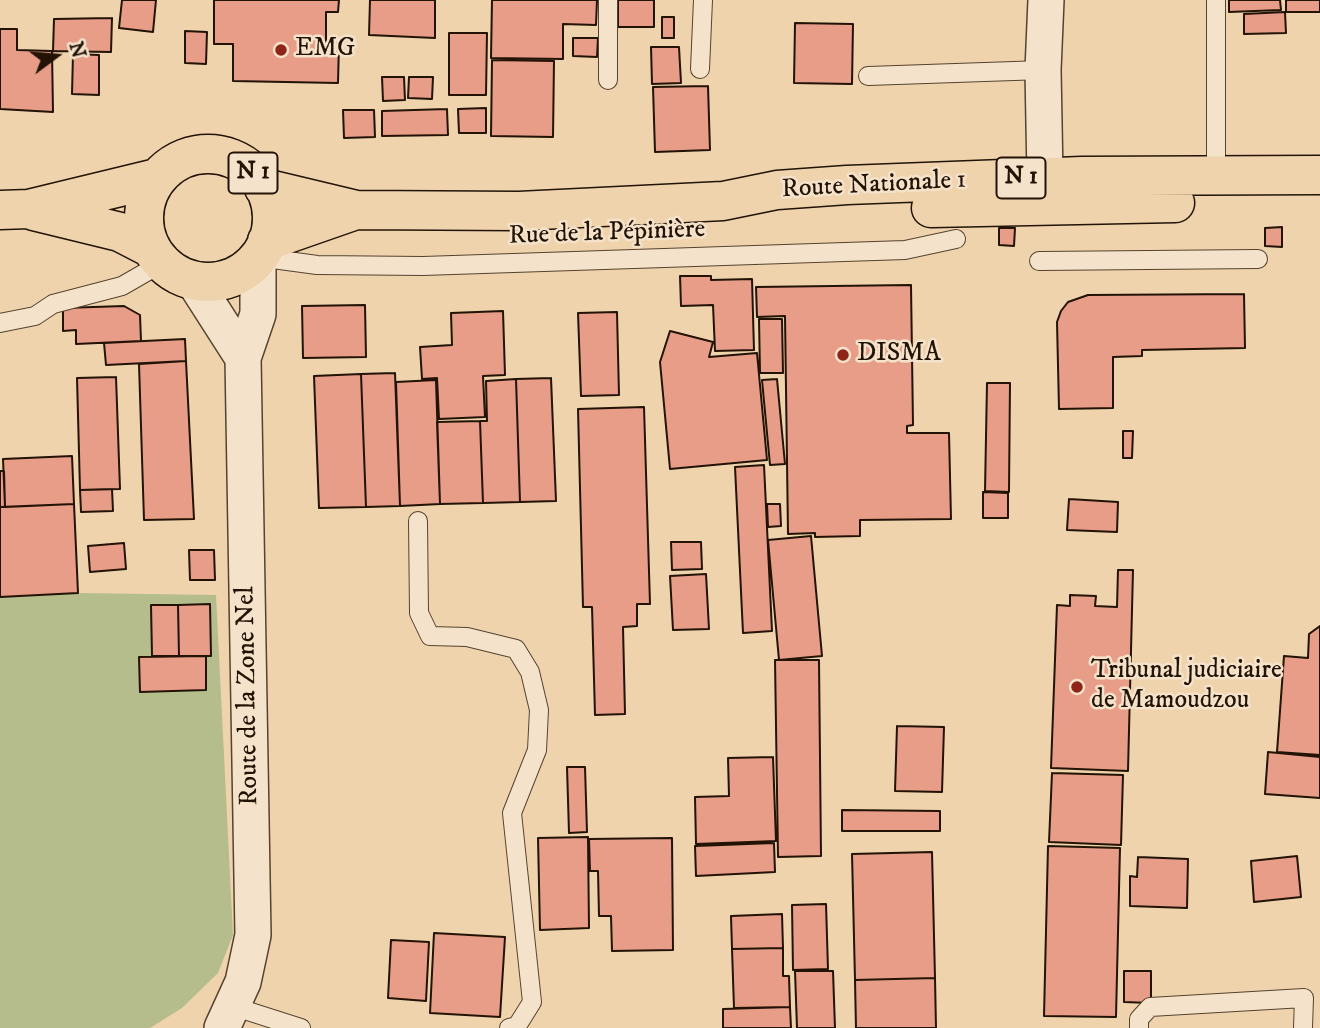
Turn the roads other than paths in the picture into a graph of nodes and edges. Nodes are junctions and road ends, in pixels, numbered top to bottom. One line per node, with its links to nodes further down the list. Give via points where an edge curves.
1 (608, 0): 8 (lane)
2 (702, 0): 5 (lane)
3 (1046, 0): 6 (street)
4 (1216, 0): 10 (lane)
5 (700, 69)
6 (1043, 70): 7 (lane); 12 (street)
7 (868, 76)
8 (608, 80)
9 (1320, 175): 10 (main road, Route Nationale 1 / N 1)
10 (1216, 177): 12 (main road, Route Nationale 1 / N 1)
11 (157, 178): 13 (main road, N 1, via 186,158 213,154 239,162); 16 (main road, N 1); 22 (main road, via 144,212 145,231)
12 (1044, 185): 14 (main road, Route Nationale 1 / N 1, via 800,188)
13 (264, 188): 17 (main road, Route Nationale 1 / N 1); 19 (main road, N 1, via 271,223)
14 (723, 201): 15 (main road, Route Nationale 1 / N 1, via 779,209 851,210); 17 (main road, Route Nationale 1 / N 1, via 519,211)
15 (1320, 202)
16 (14, 210): 22 (main road, N 1, via 120,232)
17 (356, 210): 19 (main road, Route Nationale 1 / N 1)
18 (956, 239): 19 (lane, Rue de la Pépinière, via 905,250 437,266 317,265)
19 (263, 249): 22 (main road, Route Nationale 1 / N 1, via 245,270 211,282); 24 (street, Route de la Zone Nel, via 258,314)
20 (1258, 259): 21 (lane)
21 (1040, 261)
22 (169, 263): 23 (lane, via 122,286); 24 (street)
23 (0, 323)
24 (243, 358): 26 (street, Route de la Zone Nel, via 253,935 243,982)
25 (418, 521): 28 (lane, via 419,614 430,636 467,637 516,649 530,672 539,710 537,750 512,813 531,1002 517,1026)
26 (227, 1017): 27 (lane)
27 (301, 1028)
28 (509, 1028)
29 (1139, 1028): 30 (lane, via 1139,1018 1150,1007 1304,998)
30 (1303, 1028)

